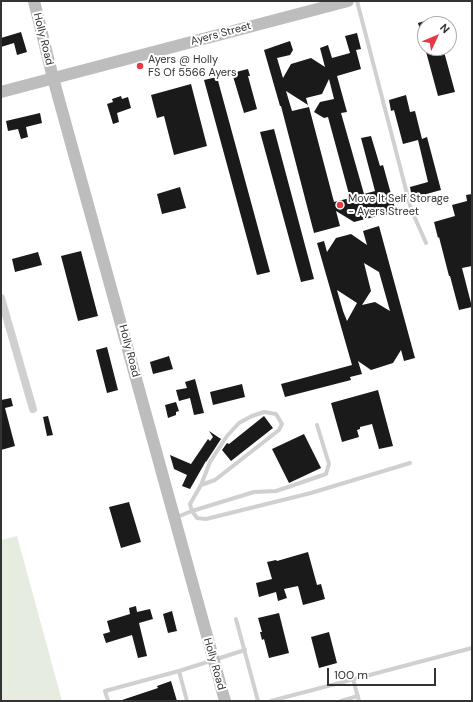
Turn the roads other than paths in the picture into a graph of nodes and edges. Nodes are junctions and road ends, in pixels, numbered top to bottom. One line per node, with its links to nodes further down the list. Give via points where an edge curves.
1 (34, 1): 4 (main road, Holly Road)
2 (348, 1): 4 (main road, Ayers Street)
3 (357, 1): 6 (lane, via 411,209)
4 (54, 78): 5 (main road, Ayers Street); 13 (main road, Holly Road)
5 (1, 92)
6 (426, 243)
7 (1, 298): 8 (street)
8 (33, 409)
9 (317, 425): 12 (lane, via 330,464 326,474 276,491 254,492)
10 (410, 463): 12 (lane, via 206,519 197,518)
11 (201, 485): 11 (lane, via 210,462 239,423 264,412 276,414 282,424 279,430 215,480); 12 (lane, via 190,504)
12 (192, 511): 13 (lane)
13 (174, 518): 17 (main road, Holly Road)
14 (236, 619): 16 (lane)
15 (472, 648): 19 (lane)
16 (245, 650): 17 (lane); 25 (lane)
17 (213, 660): 18 (lane); 24 (main road, Holly Road)
18 (179, 671): 22 (lane, via 105,691); 23 (lane)
19 (353, 679): 20 (lane); 21 (lane)
20 (290, 699): 26 (lane)
21 (359, 699): 27 (lane)
22 (108, 701)
23 (187, 701)
24 (225, 701)
25 (258, 701)
26 (271, 701)
27 (341, 701)

